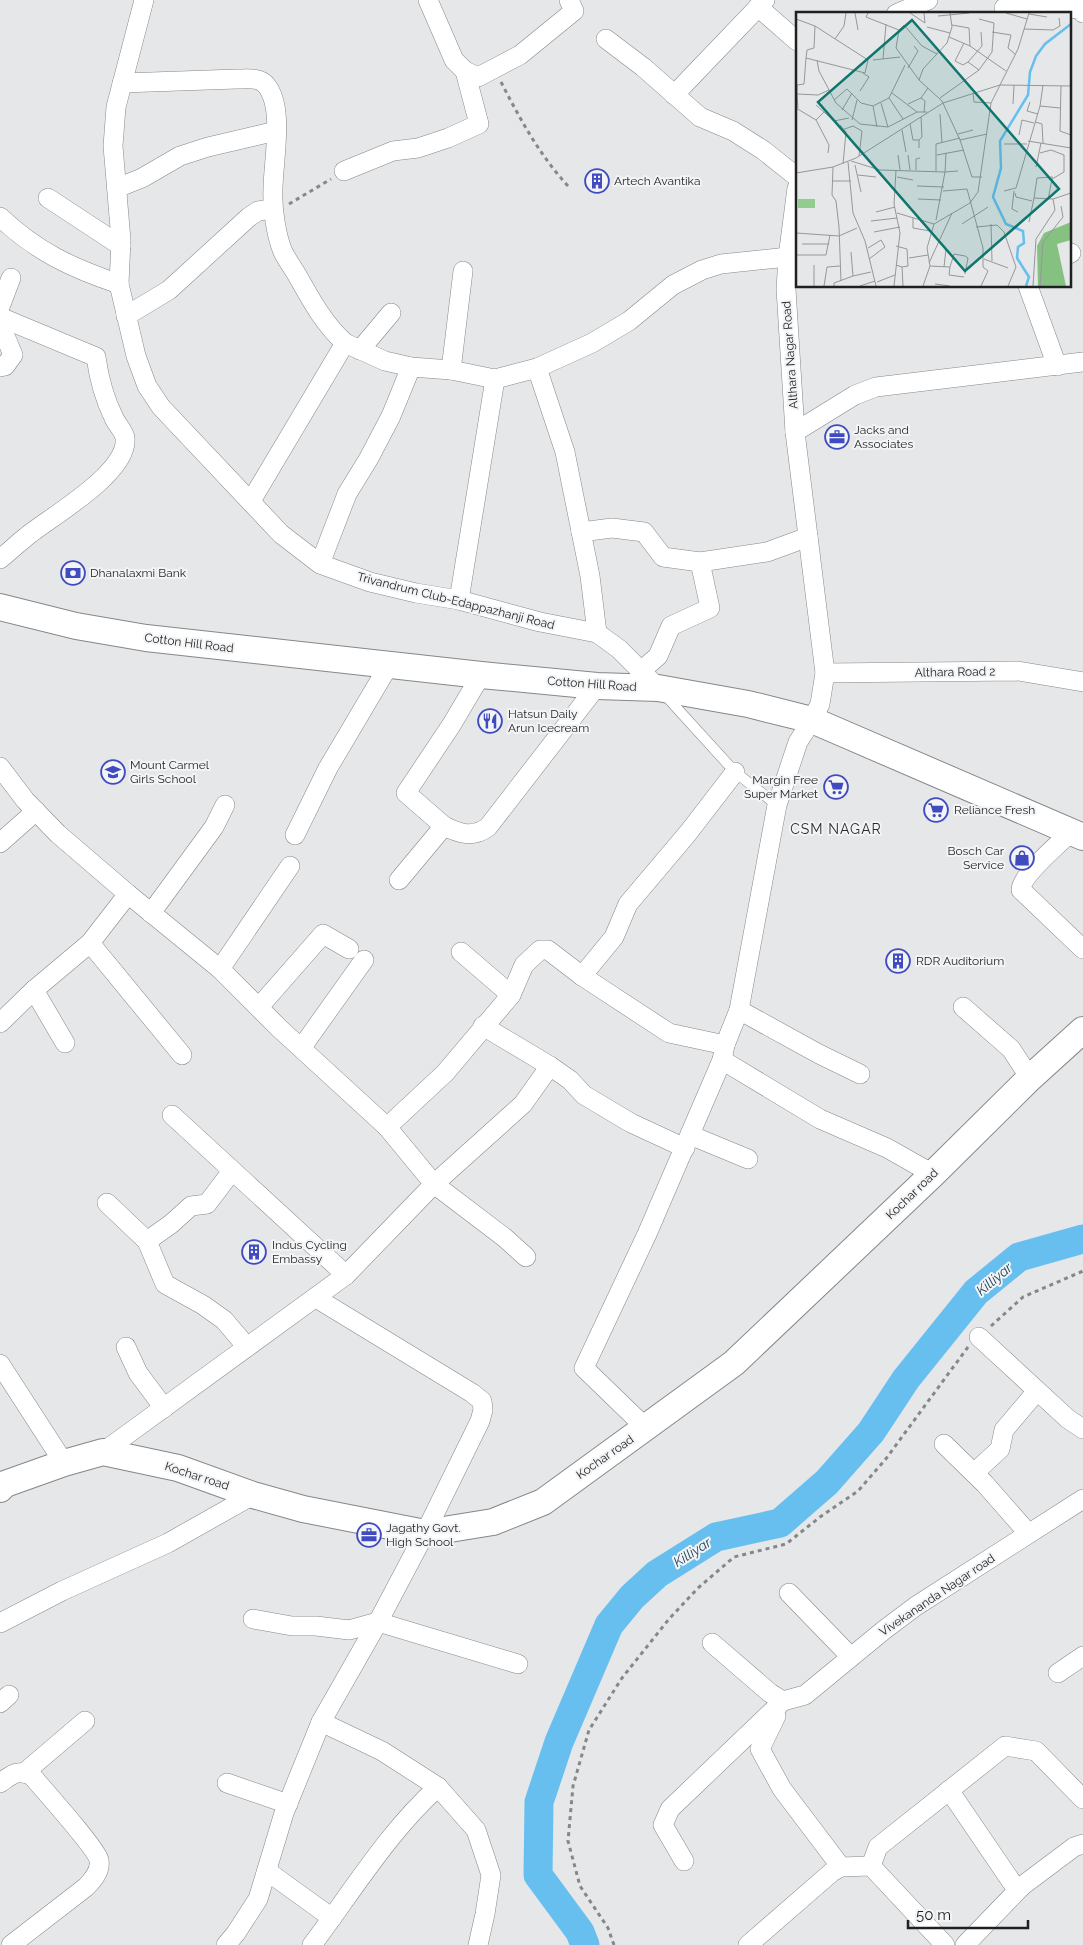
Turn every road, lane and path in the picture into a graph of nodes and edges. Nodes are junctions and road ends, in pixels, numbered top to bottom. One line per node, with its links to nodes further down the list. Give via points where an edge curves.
1 (144, 0): 13 (street, Trivandrum Club-Edappazhanji Road)
2 (428, 0): 12 (street, via 454,60)
3 (928, 0): 7 (street)
4 (575, 4): 11 (street, via 520,55)
5 (761, 4): 10 (street); 14 (street)
6 (1004, 7): 8 (street, via 1080,9)
7 (901, 12)
8 (1083, 13)
9 (606, 39): 14 (street)
10 (796, 40)
11 (494, 68): 12 (street, via 478,76); 18 (path, via 526,129)
12 (465, 71): 16 (street, via 479,124 448,138 418,148 393,151)
13 (122, 83): 15 (street, via 256,79 265,83 271,94); 19 (street, Trivandrum Club-Edappazhanji Road, via 116,107 113,146)
14 (674, 95): 17 (street, via 700,117 733,131)
15 (276, 132): 19 (street, via 180,156); 22 (street)
16 (344, 171): 22 (path)
17 (796, 176)
18 (570, 187)
19 (117, 188): 24 (street, Trivandrum Club-Edappazhanji Road)
20 (796, 196): 25 (street, Althara Nagar Road)
21 (48, 198): 24 (street)
22 (274, 211): 33 (street, via 258,211 249,217 169,290); 35 (street, via 283,252 332,332)
23 (0, 217): 28 (street, via 18,234 56,260)
24 (121, 246): 28 (street, Trivandrum Club-Edappazhanji Road)
25 (788, 257): 29 (street, Althara Nagar Road); 40 (street, via 721,264 702,270 673,285 630,321 569,355)
26 (462, 272): 41 (street)
27 (11, 278): 31 (street)
28 (119, 284): 33 (street, Trivandrum Club-Edappazhanji Road)
29 (791, 287): 43 (street, Althara Nagar Road)
30 (1029, 288): 37 (street)
31 (0, 307)
32 (391, 313): 35 (street)
33 (126, 316): 44 (street, Trivandrum Club-Edappazhanji Road, via 147,386 161,407)
34 (0, 317): 38 (street, via 14,356); 47 (street, via 96,357 100,384 124,435 125,447 110,472)
35 (352, 347): 39 (street, via 385,361); 44 (street)
36 (1083, 362): 37 (street)
37 (1057, 366): 43 (street, via 876,387 855,395)
38 (0, 367)
39 (411, 367): 41 (street); 49 (street, via 391,416 347,494)
40 (537, 368): 42 (street); 45 (street, via 565,452)
41 (451, 370): 42 (street)
42 (495, 379): 50 (street)
43 (795, 432): 46 (street, Althara Nagar Road)
44 (251, 501): 49 (street, Trivandrum Club-Edappazhanji Road, via 281,534)
45 (581, 532): 48 (street, via 612,528 644,532 663,557); 52 (street)
46 (808, 537): 48 (street, via 767,552); 54 (street, Althara Nagar Road)
47 (0, 559)
48 (700, 562): 56 (street, via 710,608 671,626)
49 (320, 564): 50 (street, Trivandrum Club-Edappazhanji Road, via 370,582)
50 (459, 600): 52 (street, Trivandrum Club-Edappazhanji Road, via 540,622)
51 (0, 607): 53 (street, Cotton Hill Road, via 76,626 146,638)
52 (597, 633): 56 (street, Trivandrum Club-Edappazhanji Road, via 619,649)
53 (389, 665): 55 (street, Cotton Hill Road); 66 (street, via 328,768)
54 (825, 673): 57 (street, Althara Road 2, via 1018,671); 59 (street, Althara Nagar Road, via 820,704)
55 (481, 676): 58 (street, Cotton Hill Road); 65 (street, via 406,793)
56 (649, 679): 58 (street, Cotton Hill Road); 59 (street, Cotton Hill Road); 61 (lane)
57 (1083, 682)
58 (597, 686): 65 (street, via 488,827 480,833 461,834)
59 (812, 720): 63 (street, Althara Nagar Road, via 798,742); 67 (street, Cotton Hill Road)
60 (0, 767): 64 (street)
61 (735, 772): 63 (lane); 77 (street, via 628,904 614,937)
62 (225, 805): 72 (street, via 214,827)
63 (777, 805): 82 (street, Althara Nagar Road)
64 (36, 811): 68 (street); 71 (street)
65 (444, 826): 70 (street)
66 (295, 835)
67 (1077, 835): 74 (street, via 1030,872 1021,890)
68 (0, 843)
69 (290, 866): 76 (street)
70 (399, 880)
71 (128, 894): 72 (street); 73 (street)
72 (151, 913): 76 (street)
73 (90, 943): 78 (street); 89 (street)
74 (1083, 949)
75 (462, 952): 79 (street)
76 (220, 969): 80 (street)
77 (582, 976): 79 (street, via 548,950 540,950 524,965); 88 (street, via 668,1033)
78 (34, 990): 83 (street); 86 (street)
79 (511, 995): 84 (street)
80 (259, 1007): 87 (street); 87 (street, via 323,934 356,955)
81 (963, 1007): 92 (street, via 1011,1049)
82 (740, 1010): 88 (street, Althara Nagar Road); 91 (street)
83 (0, 1023)
84 (483, 1026): 90 (street); 94 (street, via 445,1073)
85 (1083, 1030): 92 (street, Kochar road)
86 (65, 1043)
87 (302, 1047): 94 (street)
88 (724, 1053): 95 (street, Althara Nagar Road); 98 (street, via 820,1119 887,1148)
89 (182, 1055)
90 (550, 1066): 95 (street, via 584,1094 630,1123); 99 (street, via 523,1104)
91 (860, 1074)
92 (1030, 1078): 98 (street, Kochar road)
93 (172, 1116): 97 (street)
94 (387, 1127): 99 (street)
95 (688, 1141): 96 (street); 112 (street, Althara Nagar Road, via 584,1368)
96 (748, 1159)
97 (232, 1171): 101 (street, via 207,1204 191,1206); 104 (street)
98 (934, 1174): 112 (street, Kochar road, via 734,1363)
99 (434, 1184): 102 (street); 104 (street)
100 (107, 1204): 101 (street)
101 (147, 1241): 108 (street, via 165,1284 224,1320)
102 (526, 1257)
103 (1083, 1271): 106 (path, via 1023,1297)
104 (346, 1275): 105 (street)
105 (316, 1298): 108 (street); 121 (street, via 482,1401 480,1421)
106 (980, 1337): 110 (street); 153 (path, via 972,1343 858,1491 786,1544 734,1557 698,1588 622,1678 589,1730 573,1786 568,1841 580,1886 608,1928)
107 (126, 1347): 111 (street, via 138,1373)
108 (247, 1347): 111 (street)
109 (0, 1364): 116 (street)
110 (1037, 1391): 113 (street); 117 (street, via 1004,1430 1000,1449)
111 (164, 1408): 115 (street)
112 (646, 1428): 121 (street, Kochar road, via 543,1502 493,1522)
113 (1083, 1429)
114 (944, 1444): 117 (street)
115 (103, 1452): 116 (street, Kochar road); 119 (street, Kochar road, via 178,1468)
116 (64, 1463): 118 (street, Kochar road)
117 (974, 1473): 122 (street)
118 (2, 1484)
119 (253, 1495): 121 (street, Kochar road, via 303,1509); 126 (street, via 168,1543)
120 (1083, 1499): 122 (street, Vivekananda Nagar road)
121 (425, 1533): 125 (street)
122 (1028, 1533): 129 (street, Vivekananda Nagar road, via 916,1606)
123 (789, 1593): 129 (street)
124 (254, 1619): 125 (street, via 292,1626 349,1630)
125 (378, 1622): 130 (street); 134 (street)
126 (0, 1623)
127 (712, 1643): 132 (street)
128 (1083, 1656): 131 (street)
129 (852, 1657): 132 (street, Vivekananda Nagar road, via 805,1695)
130 (518, 1664)
131 (1058, 1673)
132 (777, 1697): 143 (street, via 670,1809 663,1826); 145 (street, via 760,1749 782,1789)
133 (85, 1721): 135 (street)
134 (321, 1722): 138 (street, via 382,1751); 141 (street)
135 (24, 1773): 137 (street, via 15,1773); 149 (street, via 32,1776 99,1859 94,1879 86,1887)
136 (227, 1782): 141 (street)
137 (0, 1783)
138 (438, 1787): 148 (street, via 375,1858); 152 (street, via 476,1830 491,1875)
139 (949, 1790): 140 (street, via 1005,1746 1036,1751); 144 (street, via 878,1847); 147 (street)
140 (1083, 1799)
141 (288, 1804): 146 (street)
142 (1083, 1844): 147 (street, via 1074,1847)
143 (684, 1861)
144 (871, 1866): 145 (street); 155 (street)
145 (841, 1867): 154 (street)
146 (267, 1871): 148 (street); 150 (street, via 258,1899)
147 (1017, 1890): 156 (street)
148 (332, 1918): 151 (street)
149 (11, 1945)
150 (226, 1945)
151 (312, 1945)
152 (478, 1945)
153 (614, 1945)
154 (748, 1945)
155 (945, 1945)
156 (964, 1945)

